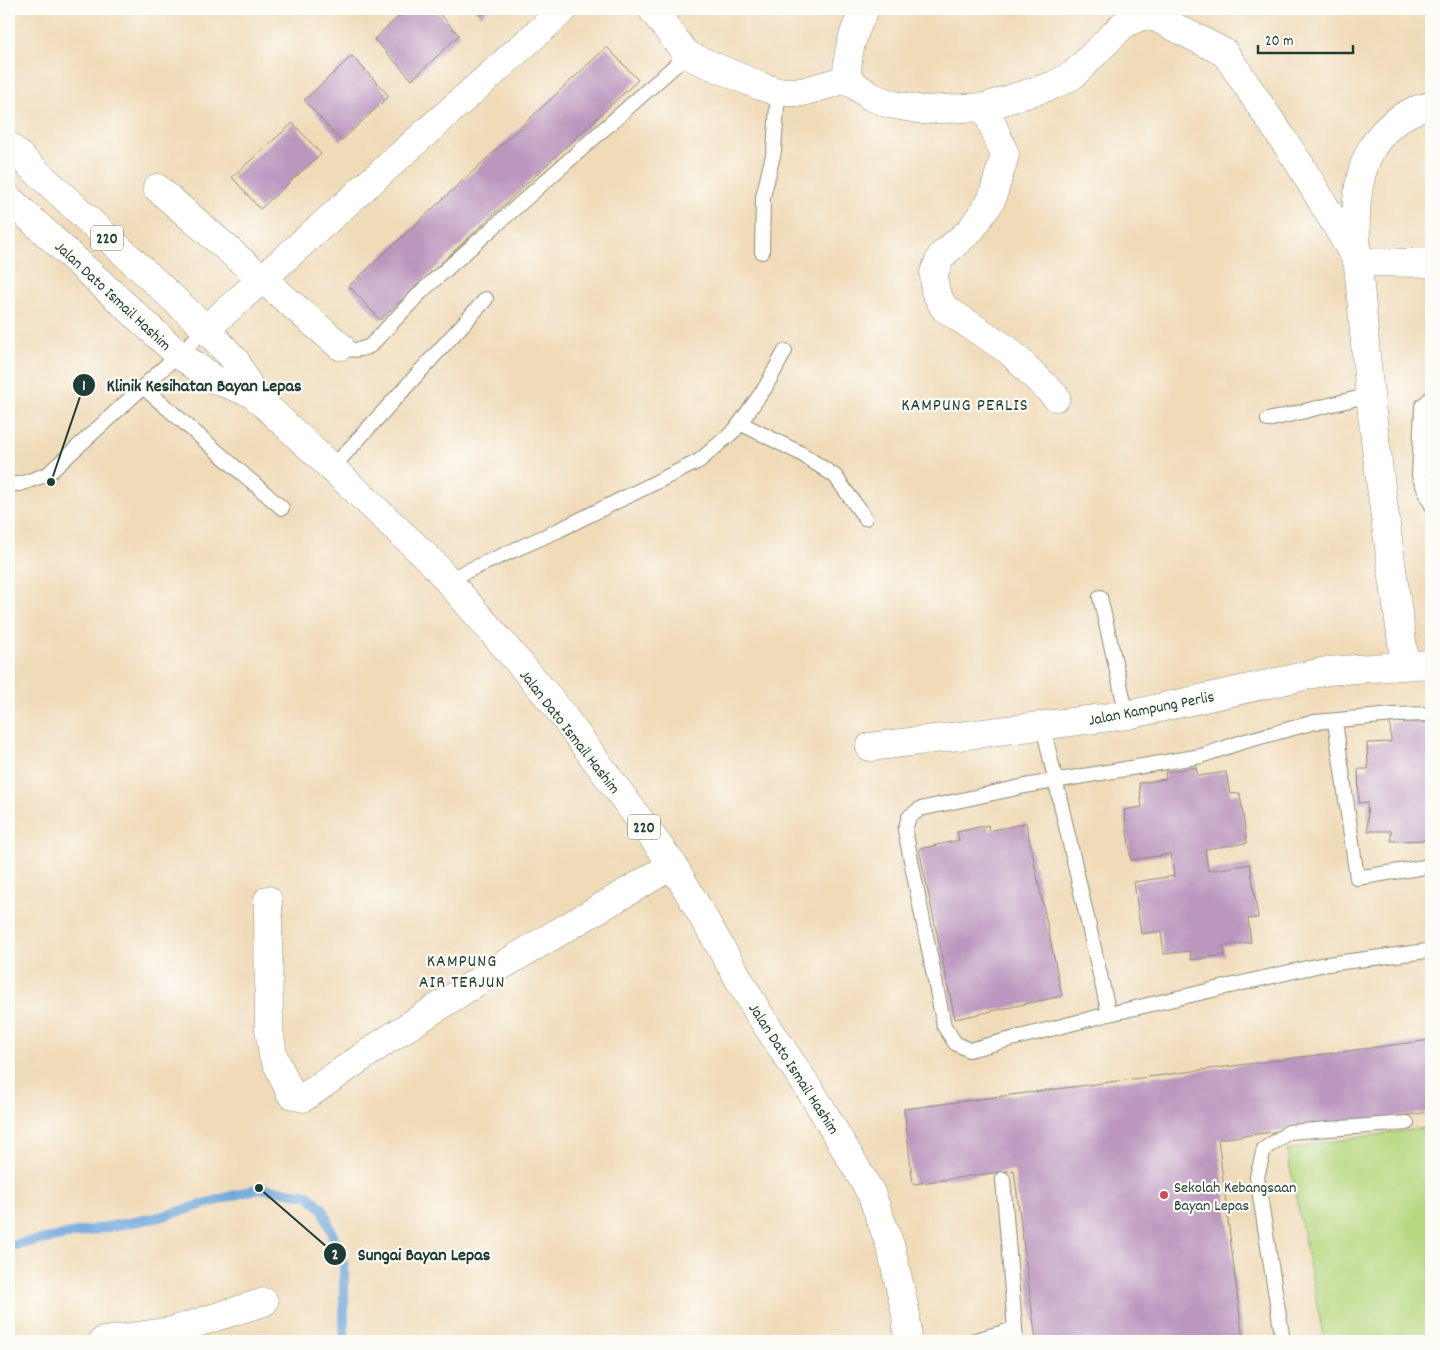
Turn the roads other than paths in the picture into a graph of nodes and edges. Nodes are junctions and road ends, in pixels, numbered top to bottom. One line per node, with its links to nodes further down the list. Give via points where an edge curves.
1 (564, 9): 15 (street)
2 (652, 9): 4 (street)
3 (865, 9): 5 (street, via 854,29 847,55)
4 (687, 55): 6 (street); 18 (lane, via 422,291 370,346 360,350)
5 (847, 79): 6 (street, via 802,92); 8 (street, via 870,96 889,104 923,110)
6 (778, 92): 12 (lane, via 774,151 763,198)
7 (1431, 106): 13 (street, via 1420,107 1391,124 1377,139 1367,159 1358,190 1355,224)
8 (985, 107): 13 (street, via 1054,85 1073,75 1123,25 1143,15 1157,18 1225,53 1299,162); 24 (street, via 1005,155 990,201 970,231 941,256 934,273 935,291 944,308 1008,350)
9 (9, 146): 17 (street, Jalan Dato Ismail Hashim / 220)
10 (158, 188): 15 (street)
11 (9, 199): 20 (street, Jalan Dato Ismail Hashim / 220)
12 (762, 252)
13 (1358, 262): 14 (street); 23 (street)
14 (1431, 264)
15 (262, 279): 17 (street); 18 (street)
16 (486, 299): 28 (lane)
17 (206, 329): 20 (lane); 22 (street, Jalan Dato Ismail Hashim / 220, via 235,360)
18 (340, 346)
19 (784, 350): 27 (lane, via 766,388)
20 (178, 354): 21 (lane); 22 (street, Jalan Dato Ismail Hashim / 220, via 216,380)
21 (143, 387): 29 (lane, via 48,474 20,484); 31 (lane)
22 (253, 394): 28 (street, Jalan Dato Ismail Hashim / 220)
23 (1370, 395): 26 (lane); 35 (street)
24 (1056, 397)
25 (1431, 398): 30 (lane, via 1422,406 1419,476)
26 (1268, 420)
27 (740, 423): 32 (lane, via 800,453 835,476); 33 (lane, via 699,461 559,530)
28 (332, 468): 33 (street, Jalan Dato Ismail Hashim / 220)
29 (9, 484)
30 (1431, 504)
31 (282, 508)
32 (865, 518)
33 (447, 580): 42 (street, Jalan Dato Ismail Hashim / 220, via 552,702)
34 (1100, 597): 37 (lane)
35 (1418, 664): 37 (street, Jalan Kampung Perlis, via 1327,671)
36 (1431, 714): 38 (lane)
37 (1127, 715): 39 (street, Jalan Kampung Perlis)
38 (1335, 720): 41 (lane, via 1306,725 1201,756); 43 (lane, via 1356,878)
39 (1044, 726): 40 (street, Jalan Kampung Perlis); 41 (lane)
40 (870, 747)
41 (1056, 782): 46 (lane); 46 (lane, via 920,809 909,817 905,830 944,1026 954,1043 969,1050)
42 (673, 865): 44 (street, via 503,965 303,1098 291,1094 273,1055 269,1029); 52 (street, Jalan Dato Ismail Hashim / 220, via 759,1014 815,1098 871,1193 891,1248 906,1315)
43 (1431, 866)
44 (268, 900)
45 (1427, 951): 46 (lane, via 1320,965)
46 (1109, 1014)
47 (1407, 1123): 54 (lane, via 1289,1132 1264,1149 1257,1177)
48 (1003, 1179): 50 (lane)
49 (264, 1302): 51 (street, via 172,1331)
50 (1016, 1335): 53 (lane)
51 (103, 1341)
52 (908, 1341)
53 (972, 1341)
54 (1283, 1341)

